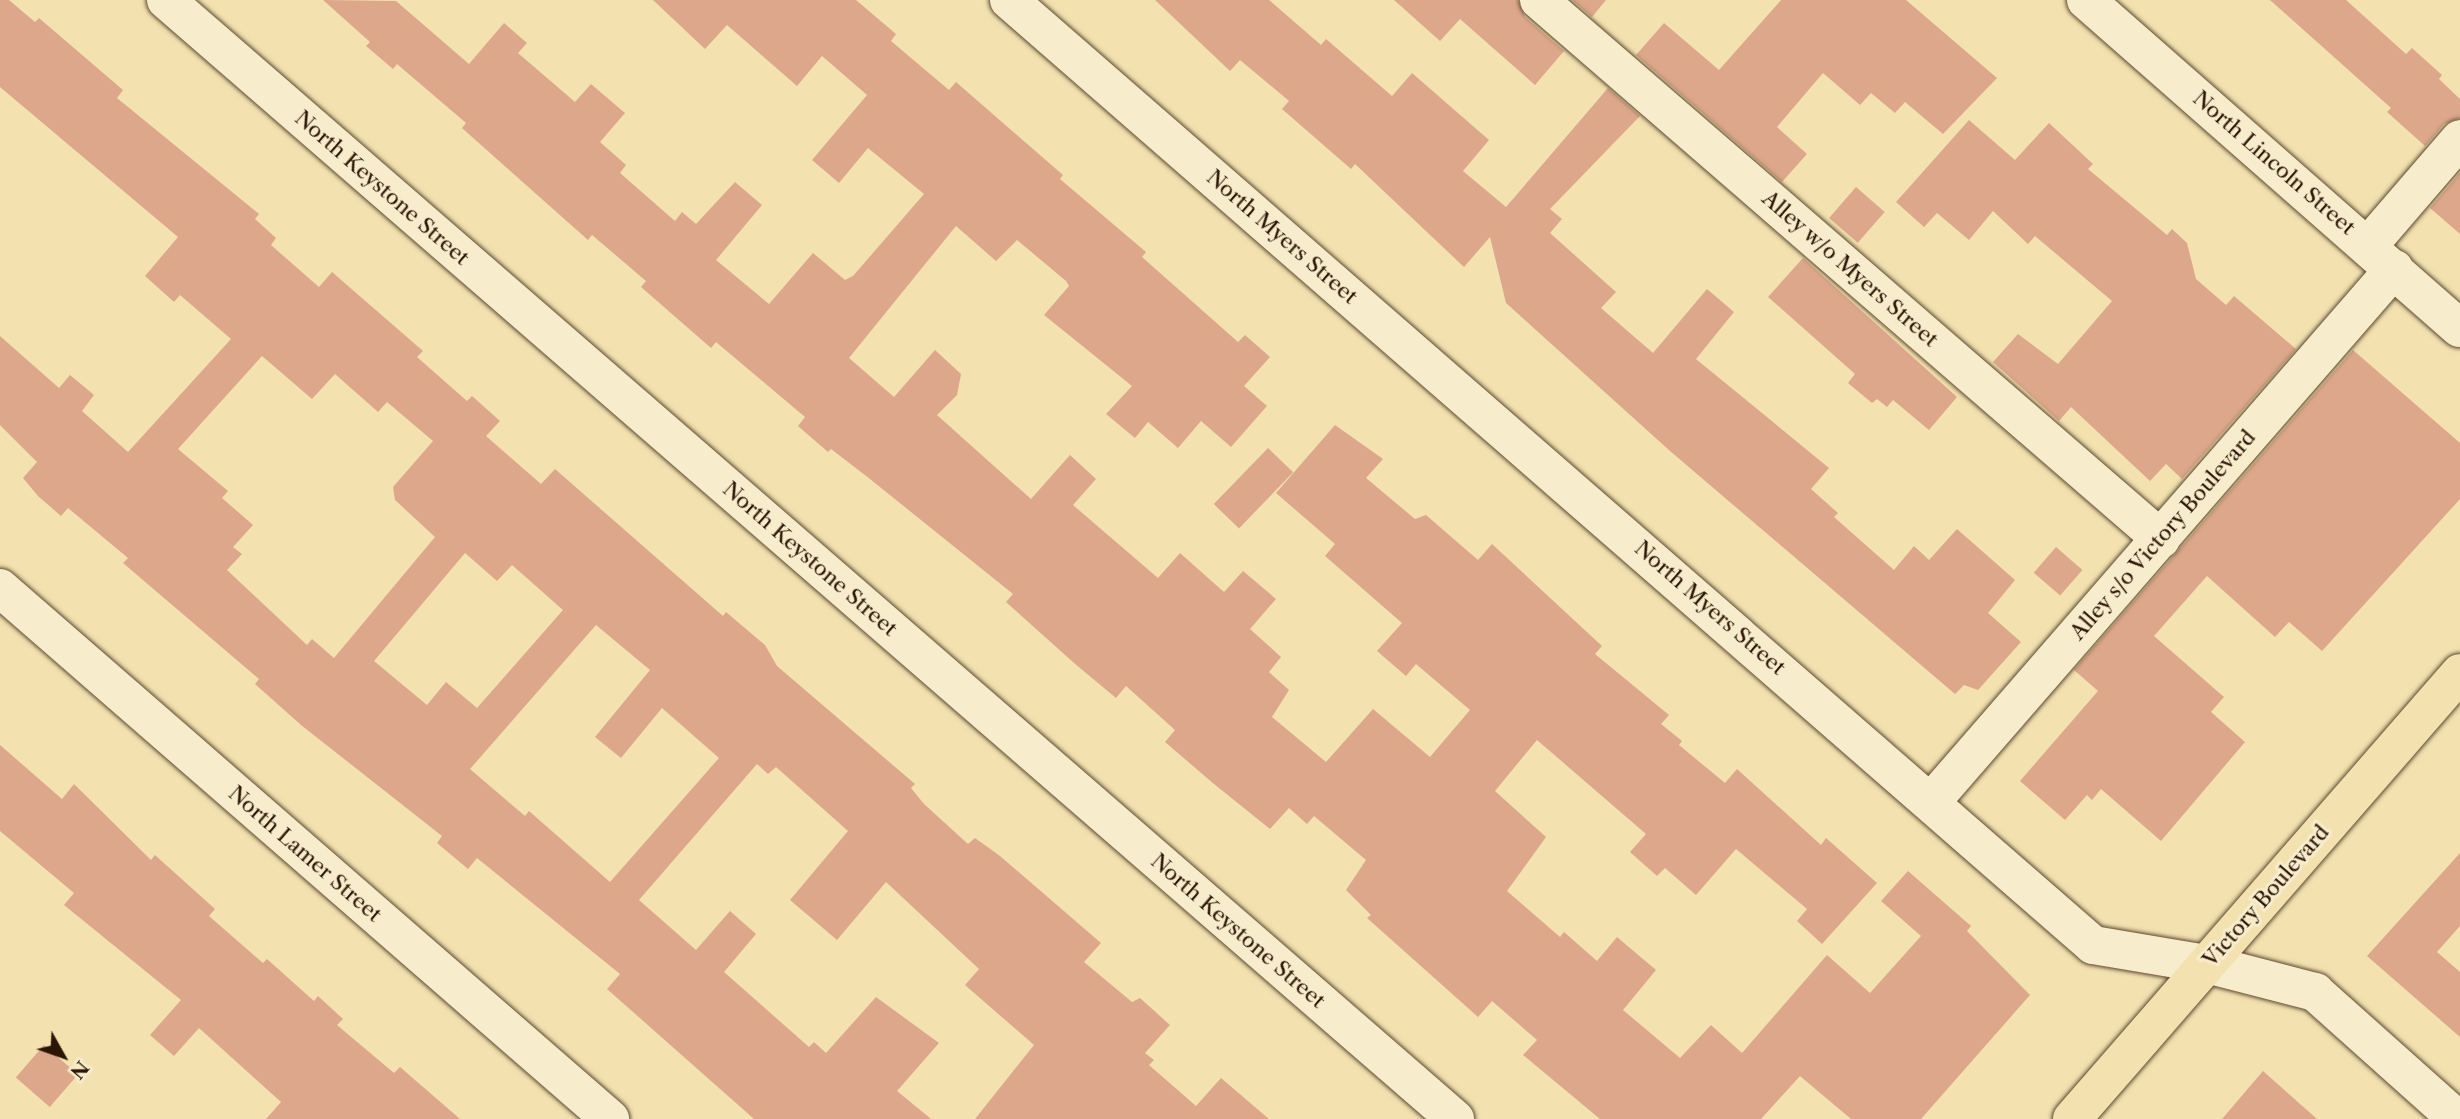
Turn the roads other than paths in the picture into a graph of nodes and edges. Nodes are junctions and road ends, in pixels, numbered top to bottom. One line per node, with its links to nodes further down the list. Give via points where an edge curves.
1 (166, 0): 14 (street, North Keystone Street)
2 (1009, 0): 11 (street, North Myers Street)
3 (1539, 0): 8 (street, Alley w/o Myers Street)
4 (2086, 0): 6 (street, North Lincoln Street)
5 (2460, 139): 6 (street, Alley s/o Victory Boulevard)
6 (2381, 257): 7 (street, North Lincoln Street); 8 (street, Alley s/o Victory Boulevard)
7 (2460, 328)
8 (2161, 538): 11 (street, Alley s/o Victory Boulevard)
9 (0, 588): 13 (street, North Lamer Street)
10 (2460, 673): 12 (main road, Victory Boulevard)
11 (1932, 801): 12 (street, North Myers Street, via 2093,945)
12 (2207, 964): 15 (main road, Victory Boulevard); 16 (street, North Myers Street, via 2315,992)
13 (610, 1119)
14 (1455, 1119)
15 (2072, 1119)
16 (2457, 1119)

